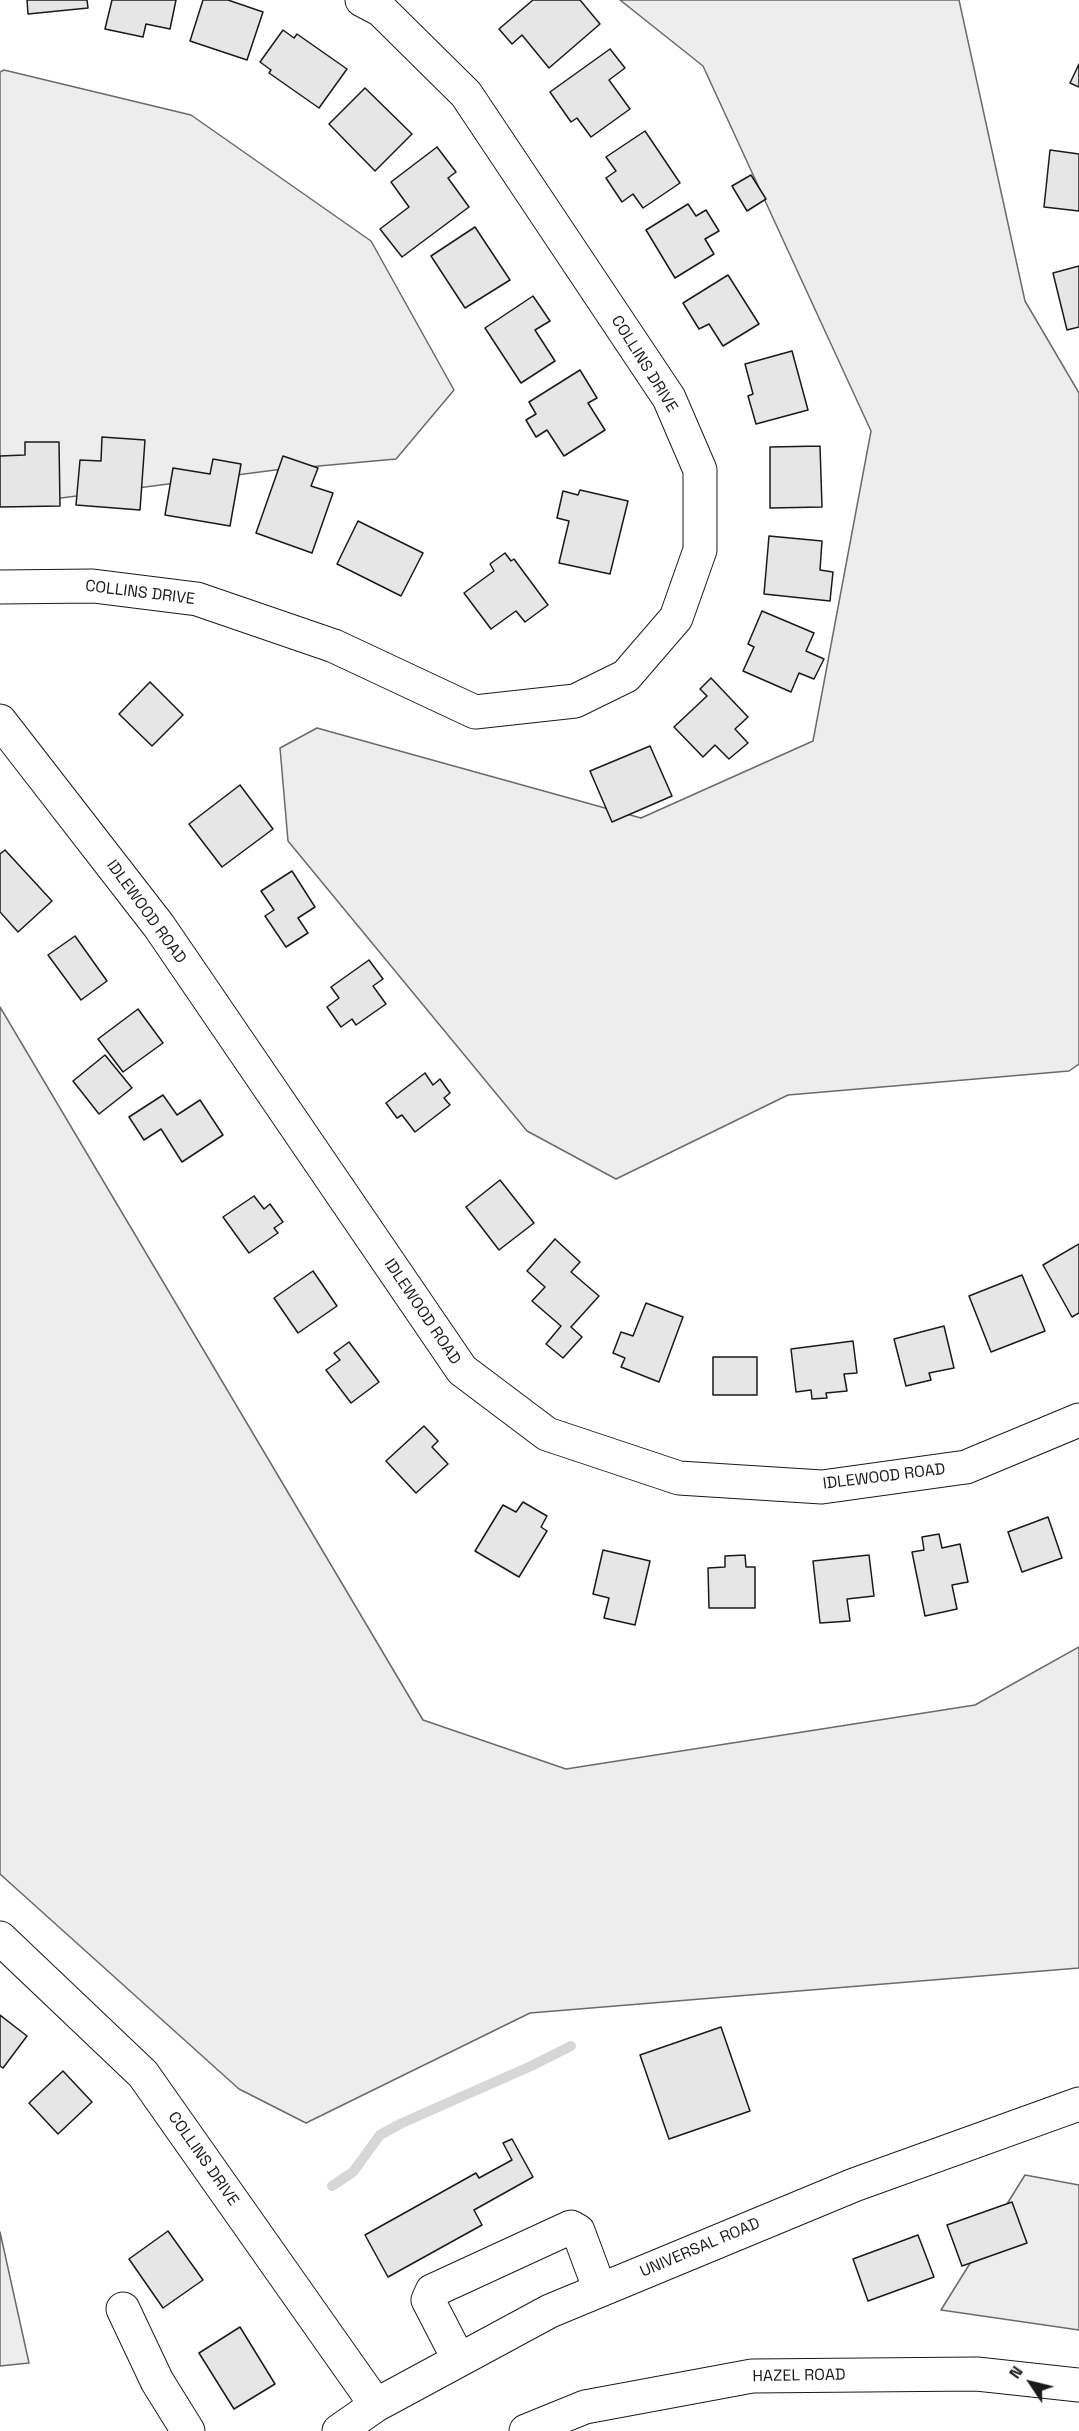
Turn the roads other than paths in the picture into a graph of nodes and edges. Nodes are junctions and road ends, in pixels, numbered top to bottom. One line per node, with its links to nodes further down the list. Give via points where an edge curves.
1 (362, 0): 2 (street, COLLINS DRIVE, via 381,10 466,94 669,398 700,470 700,550 676,618 626,676 575,701 475,712 334,646 196,599 93,586)
2 (0, 587)
3 (0, 721): 4 (street, IDLEWOOD ROAD, via 159,926 462,1370 547,1434 679,1478 822,1486 966,1467)
4 (1079, 1420)
5 (0, 1938): 11 (street, COLLINS DRIVE, via 143,2074)
6 (1079, 2104): 7 (street, UNIVERSAL ROAD, via 854,2185)
7 (600, 2290): 9 (street, UNIVERSAL ROAD, via 550,2311); 9 (street, via 578,2231 571,2227 432,2291 428,2300)
8 (123, 2309): 12 (street, via 157,2381)
9 (459, 2360): 11 (street, UNIVERSAL ROAD)
10 (1079, 2385): 14 (street, HAZEL ROAD, via 977,2374 752,2376 585,2407)
11 (376, 2405): 13 (street, UNIVERSAL ROAD)
12 (188, 2431)
13 (339, 2431)
14 (526, 2431)

